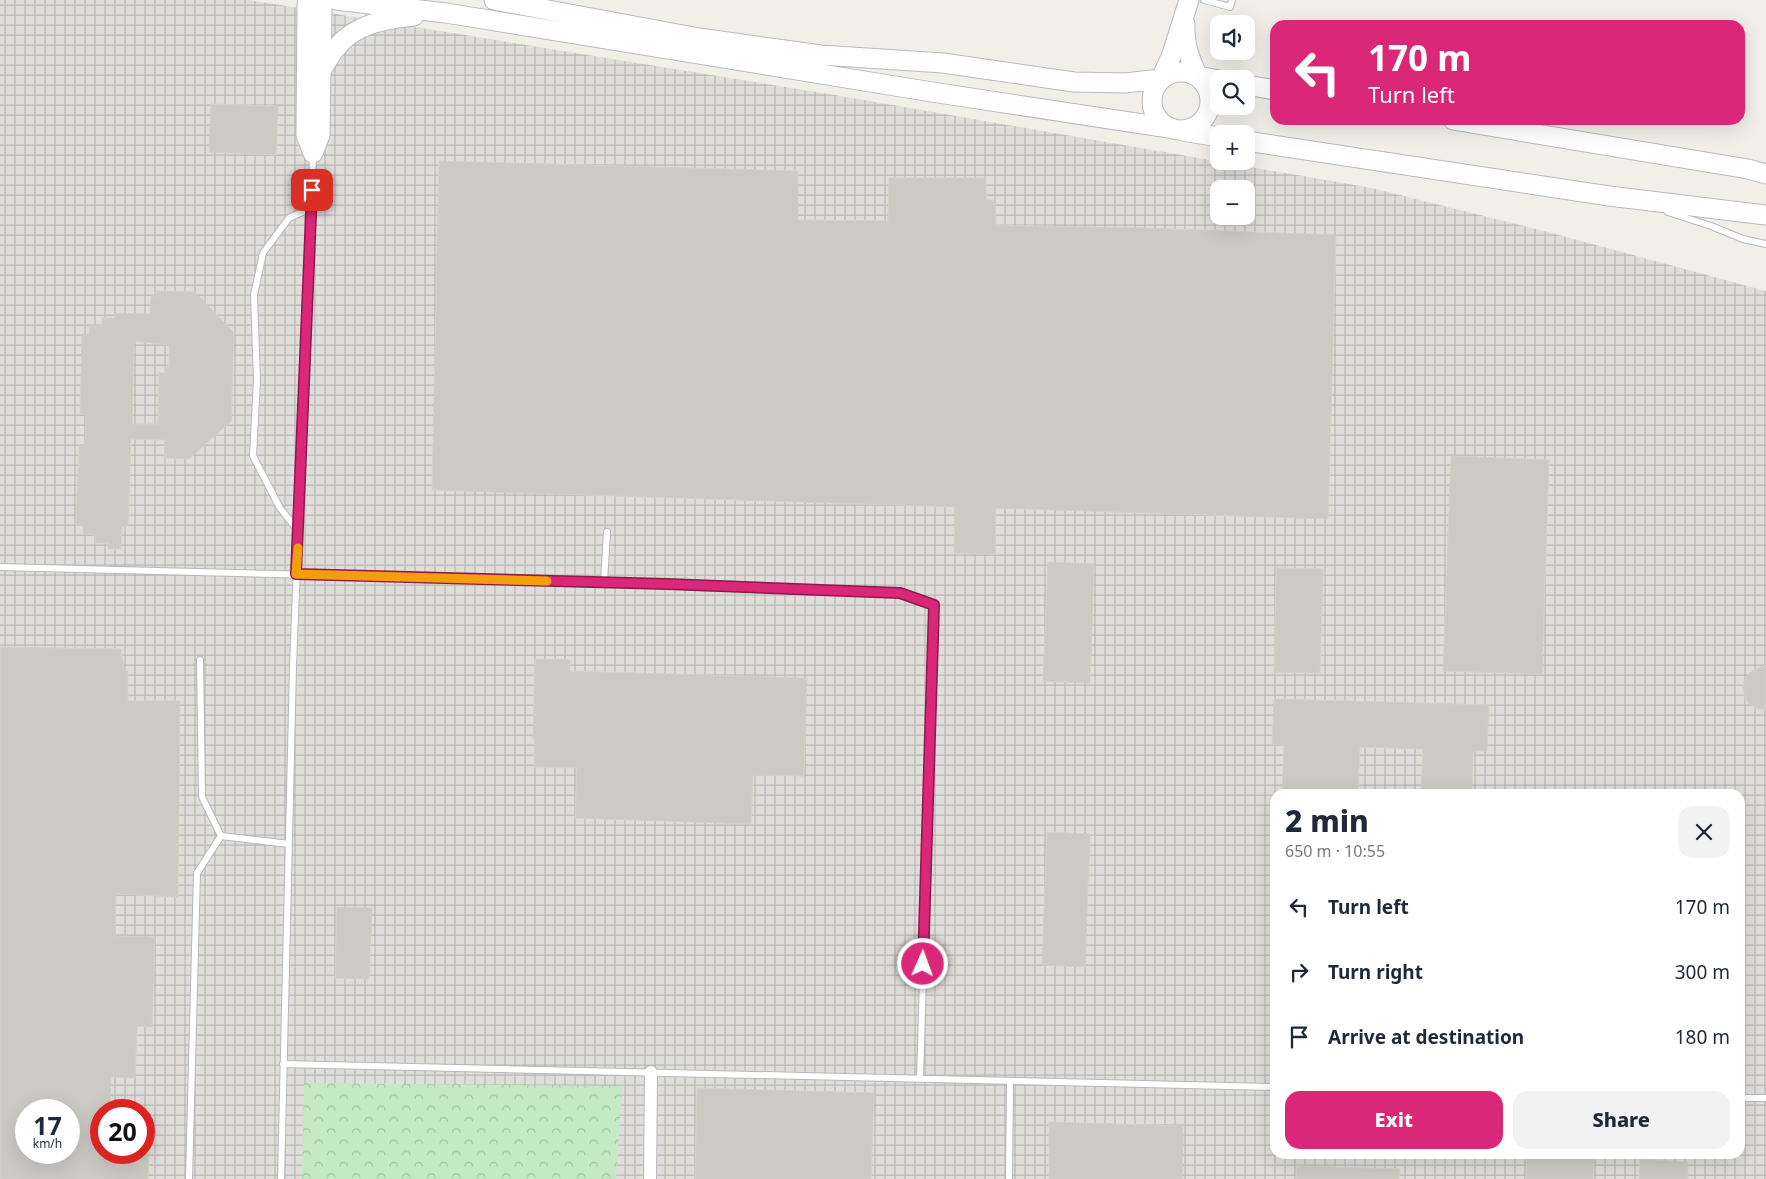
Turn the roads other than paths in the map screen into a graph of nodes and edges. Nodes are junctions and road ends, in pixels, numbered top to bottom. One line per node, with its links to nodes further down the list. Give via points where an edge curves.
1 (494, 0): 10 (main road, via 699,38 821,55 943,63 1074,82 1125,84)
2 (1204, 0): 3 (lane, via 1230,7)
3 (1232, 0)
4 (321, 2): 6 (main road); 7 (main road); 17 (main road, via 306,135)
5 (1188, 4): 8 (main road, via 1185,34 1190,60); 10 (main road)
6 (444, 12): 7 (main road, via 366,26 336,48); 14 (main road)
7 (321, 71): 17 (main road, via 320,135)
8 (1198, 76): 9 (main road); 10 (main road, via 1179,71); 14 (main road, via 1209,92 1209,111 1197,126 1188,130)
9 (1210, 78)
10 (1161, 79): 14 (main road, via 1152,96 1154,115)
11 (1255, 87): 12 (main road)
12 (1270, 89)
13 (1483, 125): 18 (main road)
14 (1174, 129): 15 (main road)
15 (1210, 135)
16 (1255, 142): 19 (main road)
17 (313, 153): 20 (lane)
18 (1766, 174)
19 (1609, 196): 21 (main road); 22 (lane)
20 (311, 208): 23 (lane); 23 (lane, via 289,218 263,253 254,295 257,380 253,456 280,508)
21 (1766, 215)
22 (1766, 244)
23 (298, 531): 26 (lane)
24 (607, 532): 27 (lane)
25 (0, 567): 26 (lane)
26 (296, 574): 27 (lane); 30 (lane)
27 (604, 582): 33 (lane, via 900,593 934,605)
28 (200, 660): 29 (lane, via 202,797)
29 (220, 836): 30 (lane); 38 (lane, via 198,873)
30 (289, 844): 31 (lane)
31 (283, 1064): 32 (lane); 39 (lane)
32 (651, 1072): 33 (lane); 40 (street)
33 (920, 1079): 34 (lane)
34 (1010, 1081): 35 (lane); 41 (lane)
35 (1270, 1087)
36 (1745, 1098): 37 (lane)
37 (1766, 1098)
38 (189, 1179)
39 (281, 1179)
40 (650, 1179)
41 (1009, 1179)

